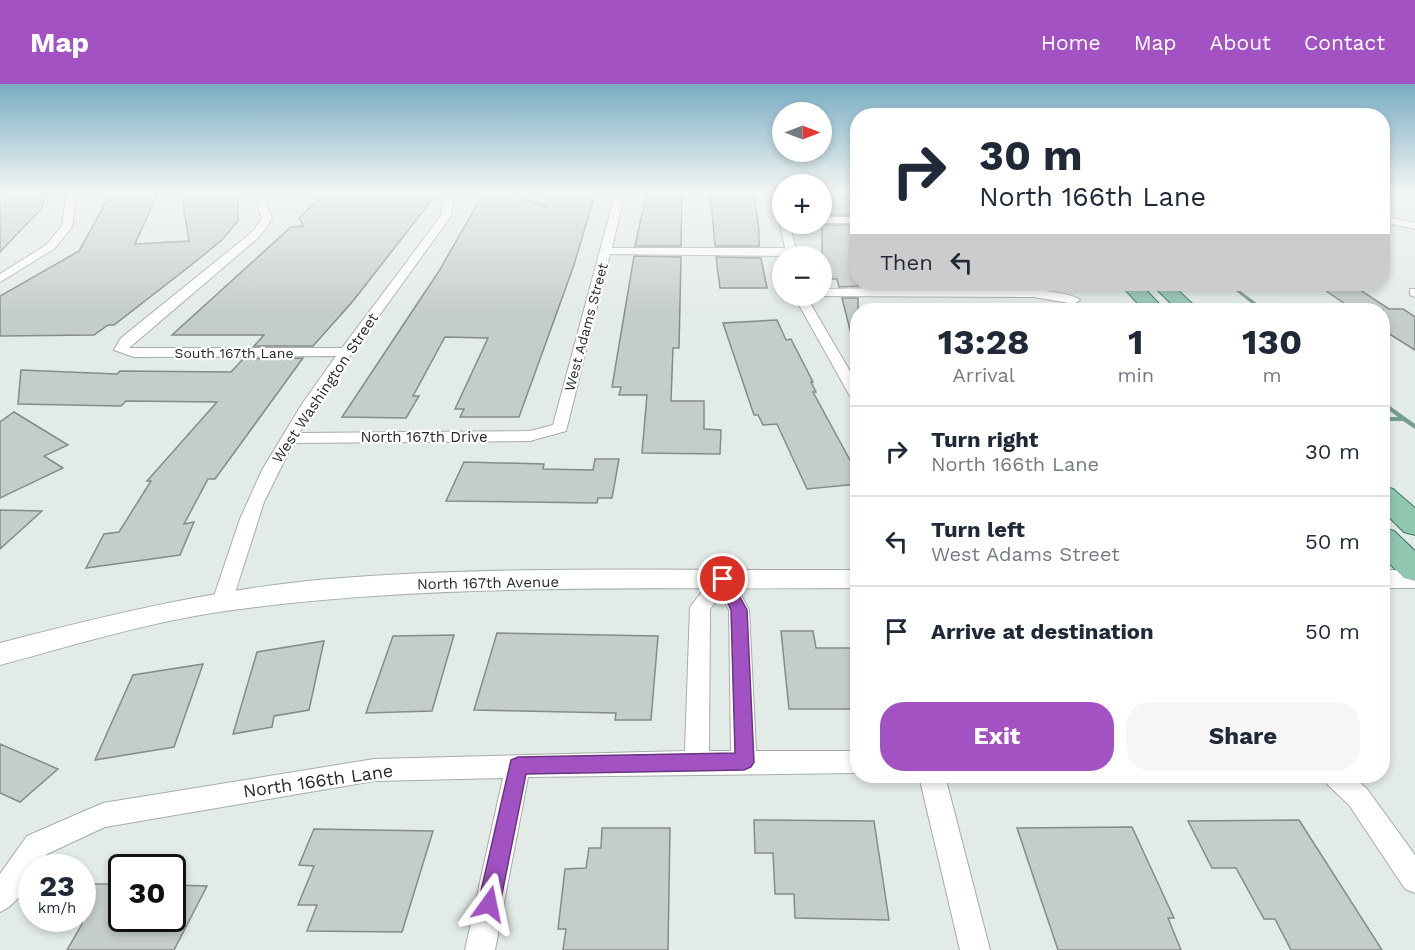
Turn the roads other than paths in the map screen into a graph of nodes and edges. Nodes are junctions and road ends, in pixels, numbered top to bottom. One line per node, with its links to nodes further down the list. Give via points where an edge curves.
1 (63, 231): 7 (street, via 50,247)
2 (258, 231): 15 (street, South 167th Lane, via 126,341 121,350)
3 (435, 231): 15 (street, West Washington Street)
4 (611, 231): 5 (street, West Adams Street)
5 (606, 251): 6 (street); 17 (street, West Adams Street)
6 (772, 254)
7 (0, 279)
8 (1136, 291): 12 (main road)
9 (1168, 291): 13 (main road)
10 (832, 292): 11 (street, via 1034,293)
11 (1074, 300)
12 (1148, 303)
13 (1181, 303)
14 (806, 306): 16 (street)
15 (347, 352): 18 (street, West Washington Street)
16 (850, 384)
17 (560, 428): 18 (street, North 167th Drive, via 530,436)
18 (288, 438): 27 (street, West Washington Street, via 252,508)
19 (1390, 502): 20 (main road)
20 (1415, 525)
21 (1390, 545): 22 (main road)
22 (1415, 570)
23 (723, 579): 24 (street, North 167th Avenue); 27 (street, North 167th Avenue, via 452,582 328,589); 29 (street, via 700,607); 30 (street, via 739,610)
24 (850, 579)
25 (1390, 579): 26 (street)
26 (1415, 579)
27 (222, 602): 28 (street, North 167th Avenue, via 120,622)
28 (0, 654)
29 (698, 762): 30 (street, North 166th Lane); 32 (street, North 166th Lane)
30 (744, 762): 31 (street, North 166th Lane)
31 (850, 762)
32 (518, 766): 36 (street, North 166th Lane, via 363,772 103,815 37,845); 37 (street)
33 (934, 783): 38 (street)
34 (1343, 783): 35 (street, via 1358,797)
35 (1415, 879)
36 (0, 898)
37 (480, 950)
38 (975, 950)

